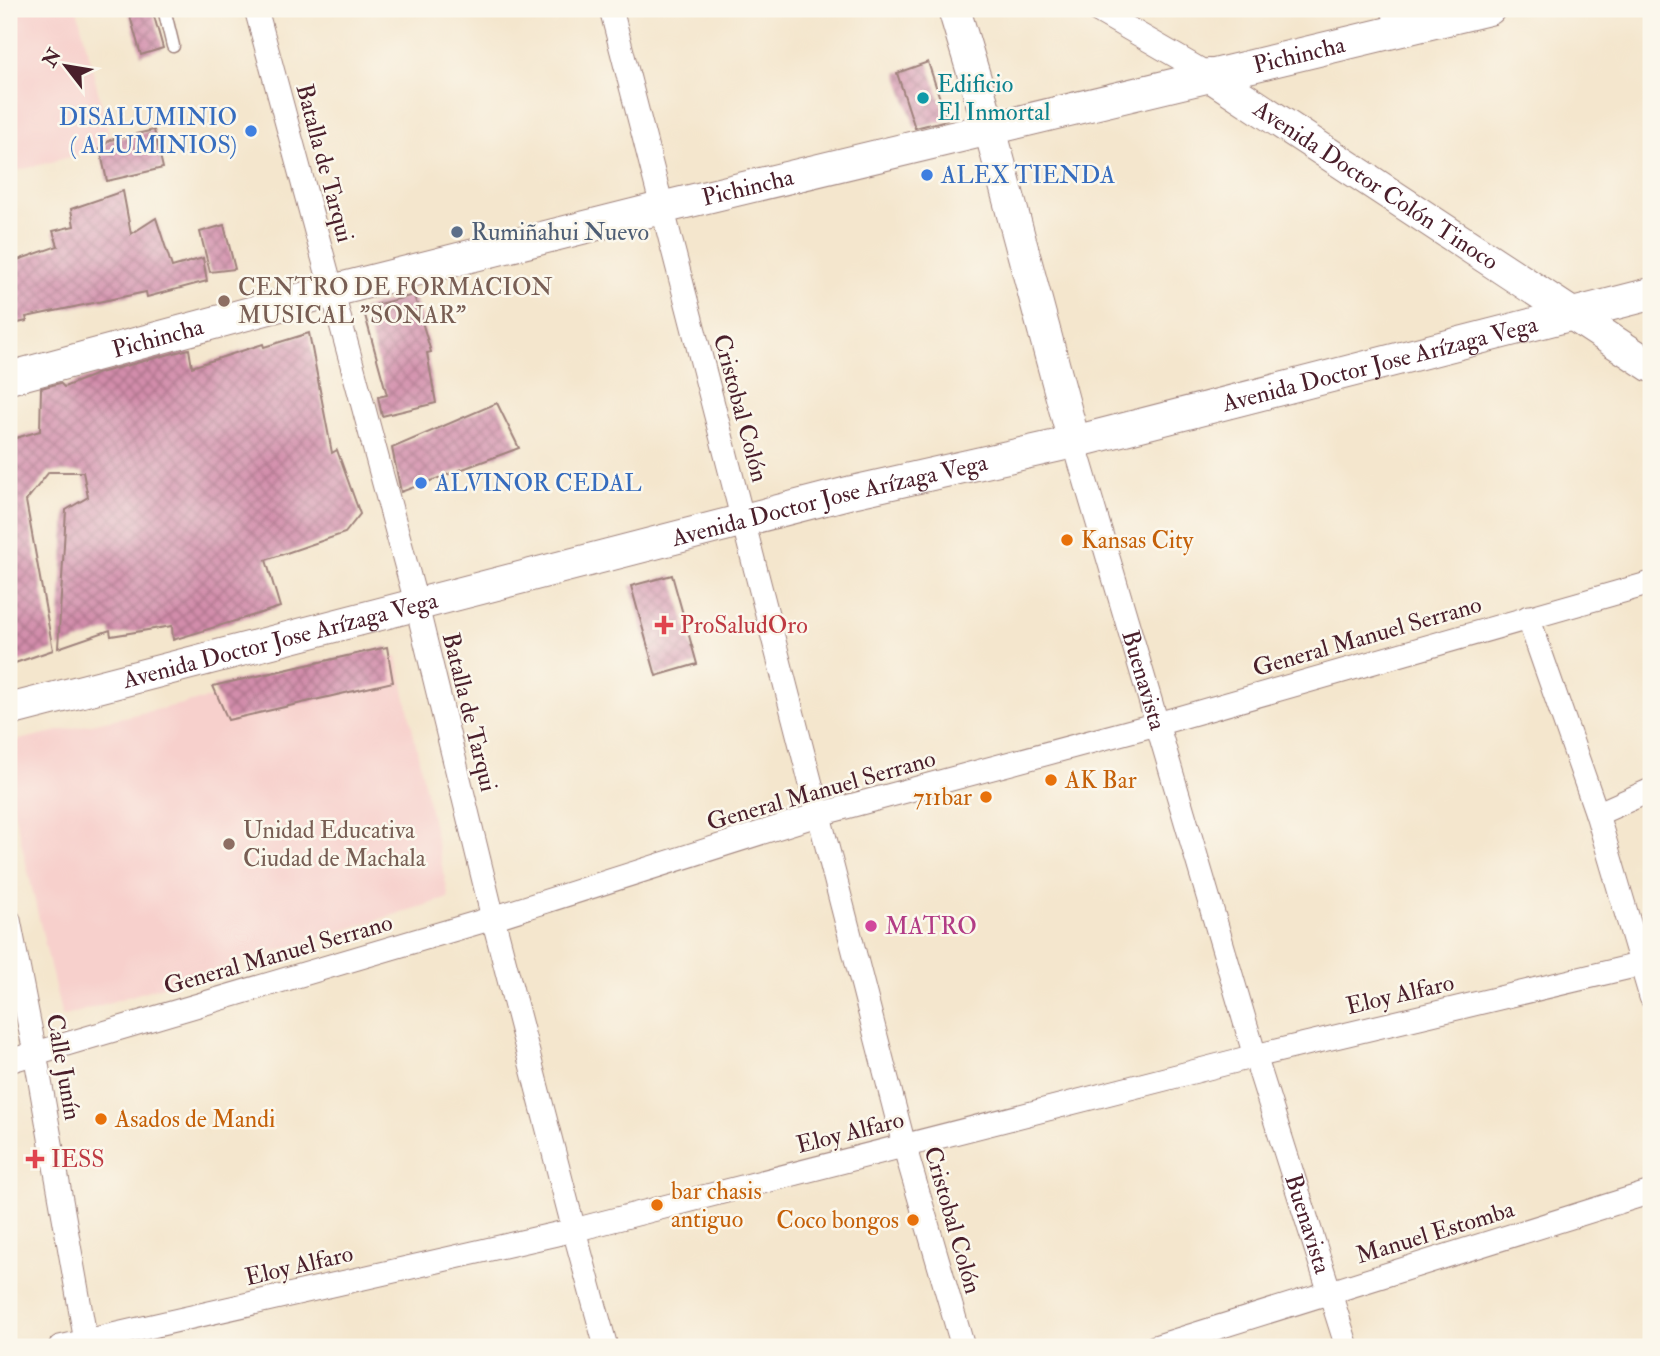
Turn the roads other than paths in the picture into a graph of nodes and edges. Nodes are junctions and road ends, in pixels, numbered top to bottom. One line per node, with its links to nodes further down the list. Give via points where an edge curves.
1 (164, 9): 8 (lane)
2 (256, 9): 12 (street, Batalla de Tarqui)
3 (611, 9): 11 (street, Cristobal Colón)
4 (954, 9): 10 (main road, Buenavista)
5 (1095, 9): 9 (street, Avenida Doctor Colón Tinoco)
6 (1489, 9): 7 (main road, Pichincha)
7 (1391, 21): 9 (main road, Pichincha)
8 (173, 46)
9 (1209, 75): 10 (main road, Pichincha); 14 (main road, Avenida Doctor Colón Tinoco)
10 (990, 129): 11 (main road, Pichincha); 17 (main road, Buenavista)
11 (661, 208): 12 (main road, Pichincha); 18 (street, Cristobal Colón)
12 (332, 291): 16 (main road, Pichincha); 20 (street, Batalla de Tarqui)
13 (1651, 294): 14 (main road, Avenida Doctor Jose Arízaga Vega)
14 (1571, 315): 15 (main road, Avenida Doctor Colón Tinoco); 17 (main road, Avenida Doctor Jose Arízaga Vega)
15 (1651, 366)
16 (9, 378)
17 (1074, 442): 18 (main road, Avenida Doctor Jose Arízaga Vega); 23 (street, Buenavista)
18 (744, 521): 20 (main road, Avenida Doctor Jose Arízaga Vega); 25 (street, Cristobal Colón)
19 (1651, 583): 21 (street, General Manuel Serrano)
20 (417, 606): 22 (main road, Avenida Doctor Jose Arízaga Vega); 27 (street, Batalla de Tarqui)
21 (1528, 617): 23 (street, General Manuel Serrano); 26 (street)
22 (9, 710)
23 (1157, 724): 25 (street, General Manuel Serrano); 32 (street, Buenavista)
24 (1651, 790): 26 (street)
25 (820, 814): 27 (street, General Manuel Serrano); 34 (street, Cristobal Colón)
26 (1597, 814): 29 (street)
27 (493, 918): 31 (street, General Manuel Serrano); 36 (street, Batalla de Tarqui)
28 (9, 920): 31 (street, Calle Junín)
29 (1646, 964): 30 (street); 32 (street, Eloy Alfaro)
30 (1651, 997)
31 (35, 1053): 33 (street, General Manuel Serrano); 38 (street, Calle Junín)
32 (1255, 1056): 34 (street, Eloy Alfaro); 37 (street, Buenavista)
33 (9, 1061)
34 (904, 1145): 36 (street, Eloy Alfaro); 41 (street, Cristobal Colón)
35 (1651, 1192): 37 (street, Manuel Estomba)
36 (573, 1230): 38 (street, Eloy Alfaro); 40 (street, Batalla de Tarqui)
37 (1331, 1292): 42 (street, Manuel Estomba); 43 (street, Buenavista)
38 (87, 1344): 39 (street, Eloy Alfaro)
39 (60, 1347)
40 (606, 1347)
41 (963, 1347)
42 (1155, 1347)
43 (1347, 1347)

